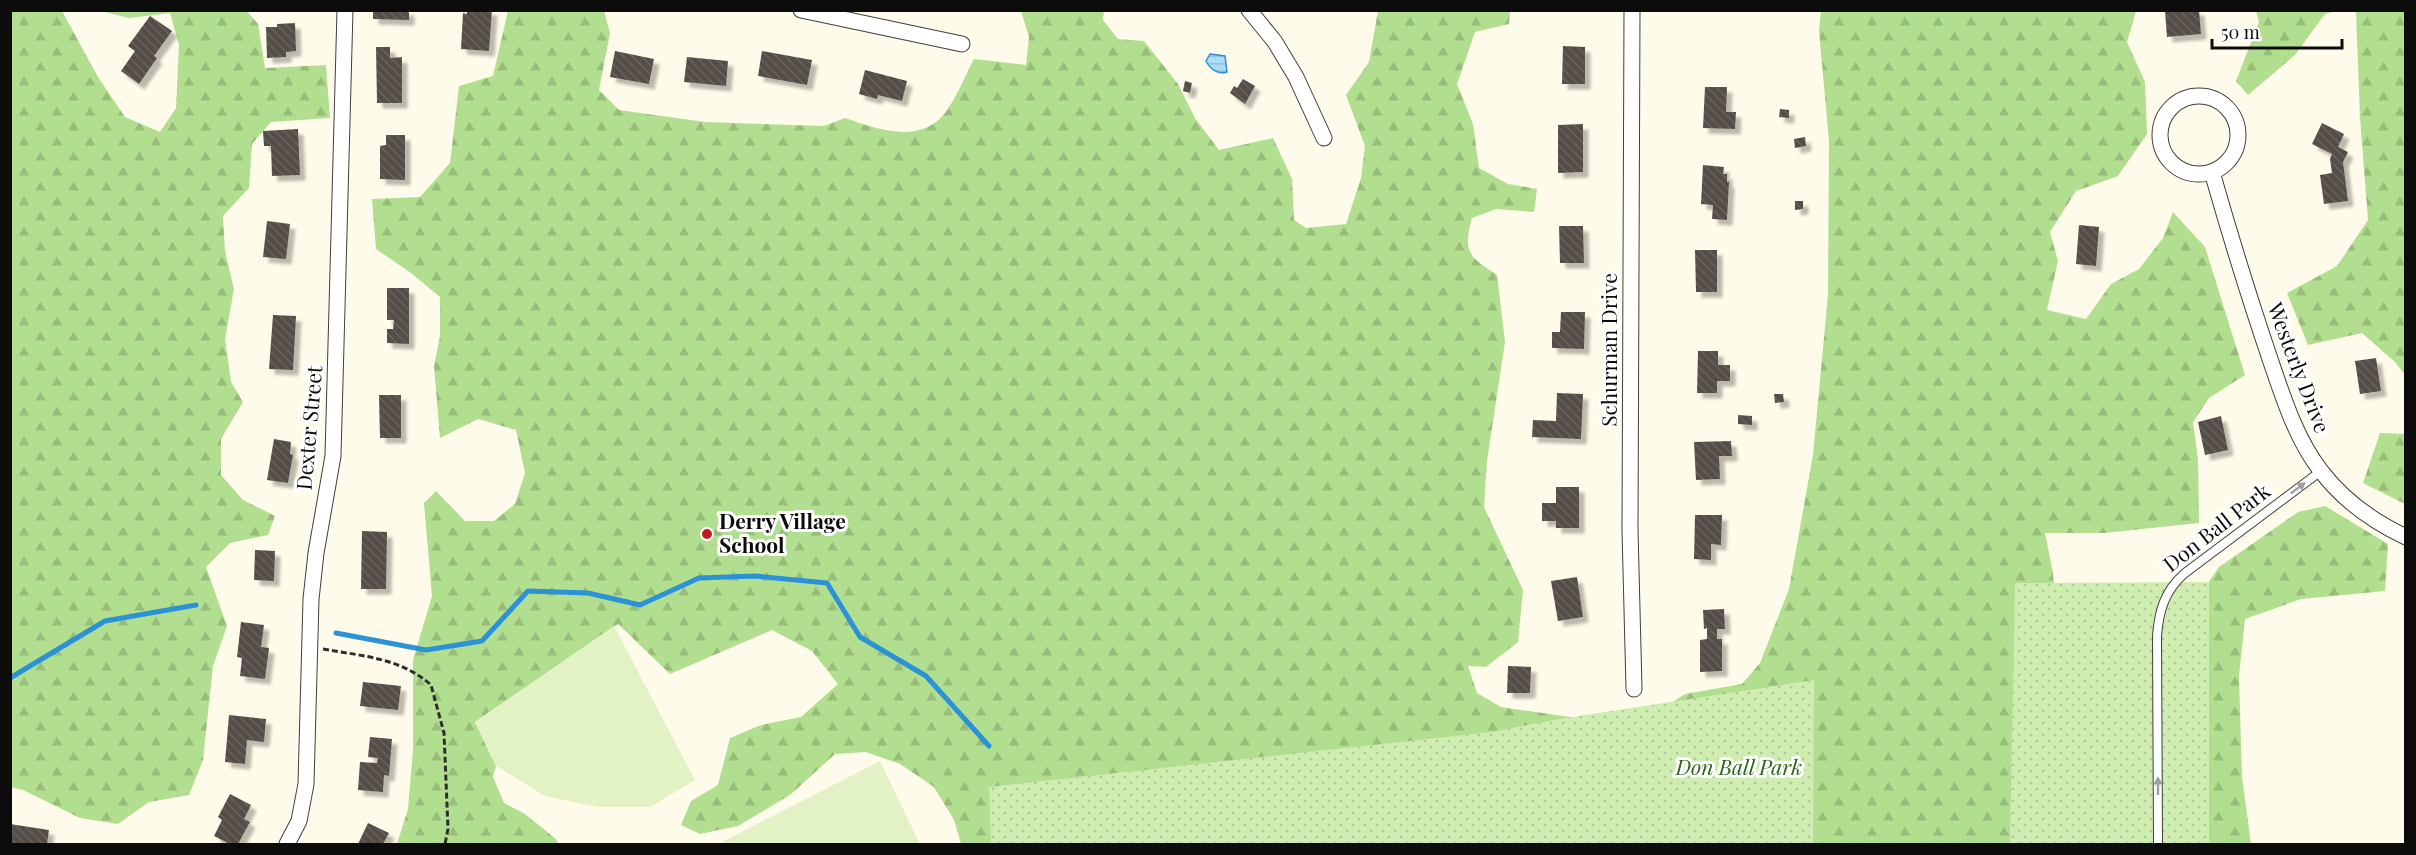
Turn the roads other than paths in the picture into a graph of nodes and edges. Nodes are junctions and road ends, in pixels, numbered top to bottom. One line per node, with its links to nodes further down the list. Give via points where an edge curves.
1 (345, 10): 11 (street, Dexter Street, via 333,456 311,599 306,784 299,821)
2 (801, 10): 5 (street)
3 (1249, 10): 6 (street, via 1296,77)
4 (1632, 10): 10 (street, Schurman Drive, via 1630,530)
5 (962, 44)
6 (1324, 138)
7 (2212, 172): 7 (street, via 2226,164 2236,150 2237,125 2224,104 2208,96 2191,96 2165,114 2160,129 2161,145 2168,160 2180,170 2196,175); 8 (street, Westerly Drive, via 2278,383 2300,437)
8 (2321, 471): 9 (street, Westerly Drive, via 2367,517); 12 (lane, Don Ball Park, one-way to 8, via 2157,636 2164,600 2185,573)
9 (2406, 537)
10 (1634, 689)
11 (287, 844)
12 (2158, 844)

